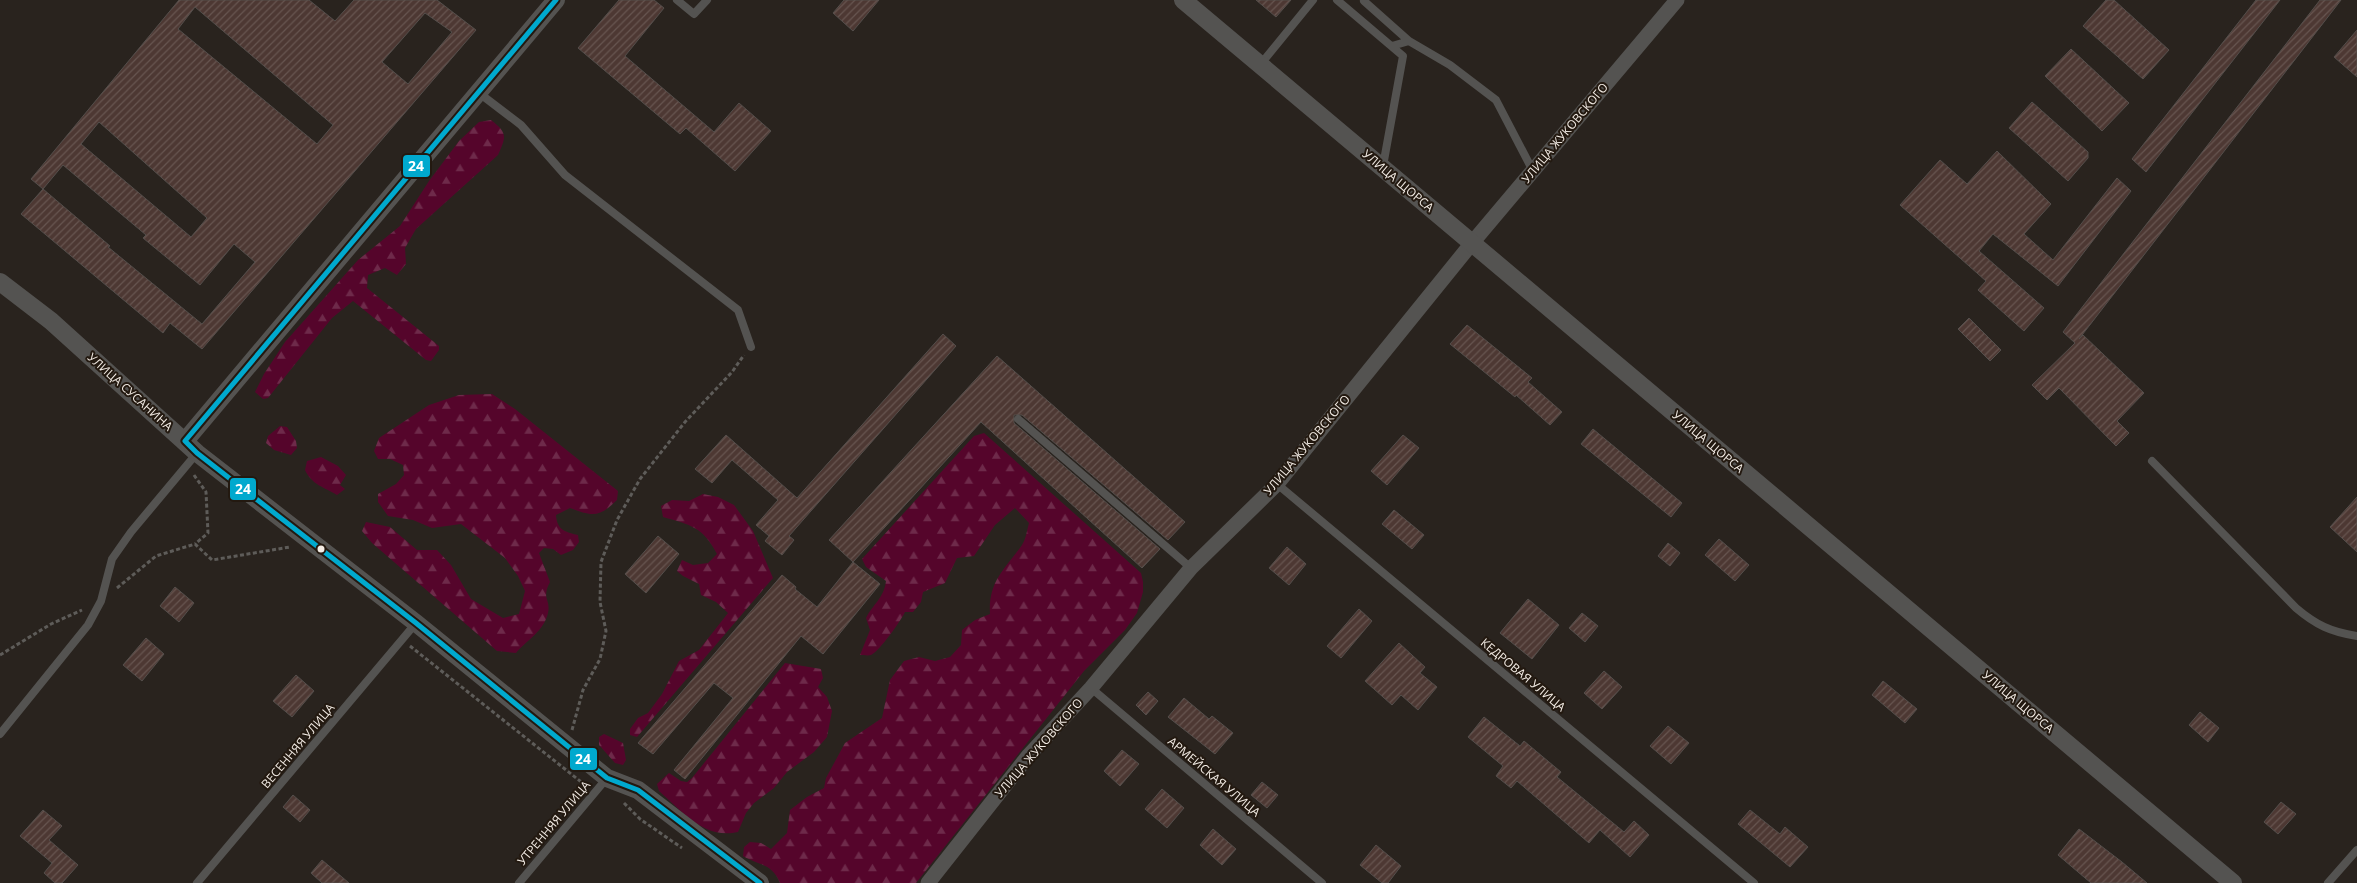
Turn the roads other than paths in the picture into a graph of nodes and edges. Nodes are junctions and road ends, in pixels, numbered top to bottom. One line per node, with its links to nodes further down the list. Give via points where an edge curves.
1 (556, 0): 12 (street)
2 (677, 0): 3 (lane, via 694,14)
3 (707, 0)
4 (1183, 0): 11 (street, УЛИЦА ЩОРСА)
5 (1313, 0): 11 (lane)
6 (1337, 0): 10 (lane)
7 (1677, 0): 14 (street, УЛИЦА ЖУКОВСКОГО)
8 (1364, 2): 9 (lane)
9 (1409, 41): 10 (lane); 14 (lane, via 1450,64 1496,100)
10 (1392, 46): 13 (lane, via 1403,56)
11 (1260, 65): 13 (street, УЛИЦА ЩОРСА)
12 (479, 93): 17 (lane, via 521,124 565,175 738,310); 19 (street)
13 (1383, 168): 15 (street, УЛИЦА ЩОРСА)
14 (1533, 171): 15 (street, УЛИЦА ЖУКОВСКОГО)
15 (1472, 243): 21 (street, УЛИЦА ЖУКОВСКОГО); 35 (street, УЛИЦА ЩОРСА)
16 (0, 282): 19 (street, УЛИЦА СУСАНИНА, via 52,321)
17 (750, 347)
18 (1018, 420): 22 (lane)
19 (190, 453): 23 (street, УЛИЦА СУСАНИНА); 26 (lane, via 112,559 101,601 88,625)
20 (2152, 461): 24 (lane, via 2302,613 2314,623)
21 (1277, 484): 22 (street, УЛИЦА ЖУКОВСКОГО); 34 (lane, КЕДРОВАЯ УЛИЦА)
22 (1191, 568): 25 (street, УЛИЦА ЖУКОВСКОГО)
23 (416, 623): 27 (street, УЛИЦА СУСАНИНА); 29 (lane, ВЕСЕННЯЯ УЛИЦА)
24 (2357, 636)
25 (1091, 688): 32 (street, УЛИЦА ЖУКОВСКОГО, via 1029,755); 33 (lane, АРМЕЙСКАЯ УЛИЦА)
26 (0, 734)
27 (607, 778): 30 (lane, УТРЕННЯЯ УЛИЦА); 31 (street, УЛИЦА СУСАНИНА, via 638,790)
28 (2357, 850): 36 (lane)
29 (197, 883)
30 (519, 883)
31 (760, 883)
32 (928, 883)
33 (1322, 883)
34 (1754, 883)
35 (2232, 883)
36 (2328, 883)

